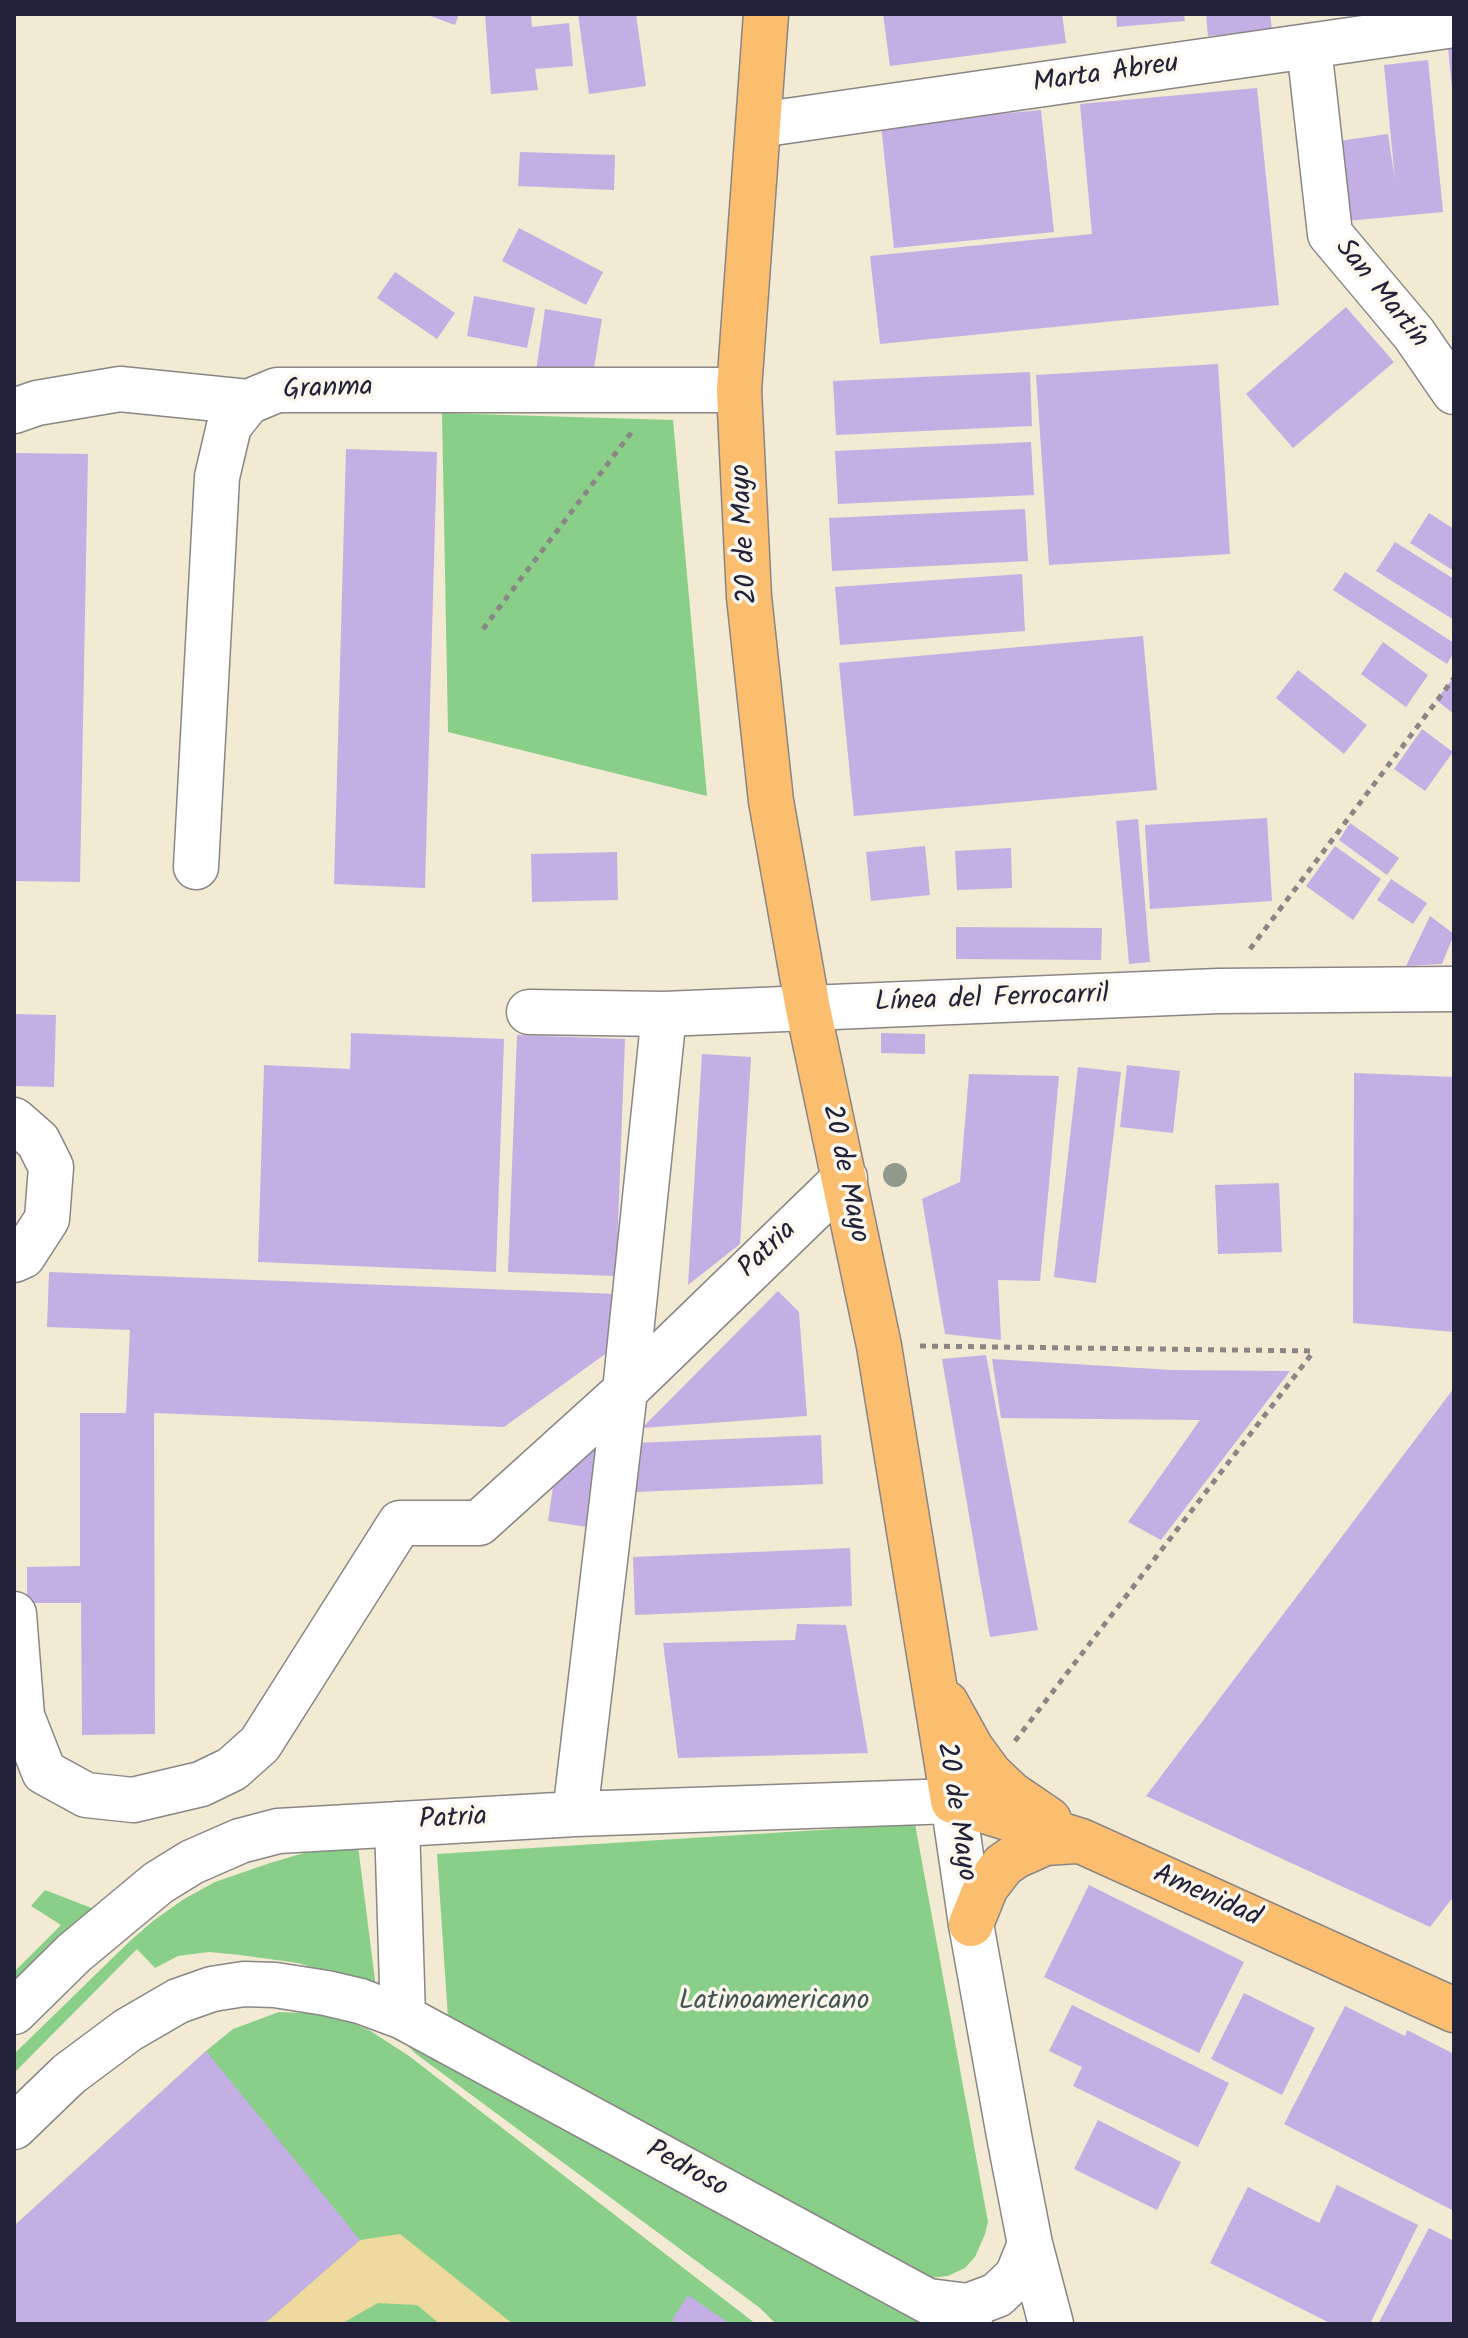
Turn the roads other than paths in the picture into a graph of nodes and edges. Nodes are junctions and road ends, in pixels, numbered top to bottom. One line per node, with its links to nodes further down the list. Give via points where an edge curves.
1 (766, 14): 4 (main road, 20 de Mayo)
2 (1454, 25): 3 (street, Marta Abreu)
3 (1309, 47): 4 (street, Marta Abreu); 6 (street, San Martín, via 1330,234 1414,334)
4 (759, 125): 5 (main road, 20 de Mayo)
5 (739, 390): 7 (street, Granma, via 277,390); 11 (main road, 20 de Mayo, via 749,597 771,801)
6 (1454, 392)
7 (248, 402): 8 (street, via 120,389); 9 (street, Granma, via 229,426 217,477)
8 (14, 411)
9 (196, 867)
10 (1454, 989): 11 (street, Línea del Ferrocarril, via 1218,991)
11 (808, 1009): 13 (street, Línea del Ferrocarril); 15 (main road, 20 de Mayo)
12 (529, 1012): 13 (street, Línea del Ferrocarril)
13 (664, 1014): 17 (street)
14 (14, 1120): 16 (street, via 38,1141 51,1167 47,1219 23,1256)
15 (845, 1178): 17 (street, Patria); 19 (main road, 20 de Mayo, via 879,1346)
16 (14, 1260)
17 (625, 1391): 20 (street, Patria, via 479,1523 400,1523 260,1744 232,1769 201,1784 133,1800 86,1795); 22 (street)
18 (14, 1614): 20 (street)
19 (931, 1665): 21 (main road, 20 de Mayo); 24 (main road, via 954,1719 990,1774)
20 (29, 1774)
21 (953, 1801): 22 (street, Patria); 24 (main road, Amenidad); 25 (street, 20 de Mayo)
22 (575, 1814): 23 (street, Patria)
23 (397, 1824): 27 (street, Patria, via 278,1831 192,1862 118,1915); 28 (street)
24 (1081, 1841): 25 (main road, via 1045,1843 1016,1856 994,1875); 26 (main road, Amenidad)
25 (971, 1924): 30 (street, 20 de Mayo)
26 (1454, 2010)
27 (14, 2012)
28 (403, 2017): 29 (street, via 360,2001 288,1987 244,1984 212,1989 178,2001 128,2030 69,2074); 31 (street, Pedroso)
29 (14, 2127)
30 (1030, 2244): 31 (street, via 1017,2276 997,2295 968,2306); 33 (street, 20 de Mayo)
31 (922, 2300): 32 (street, Pedroso)
32 (970, 2324)
33 (1051, 2324)

